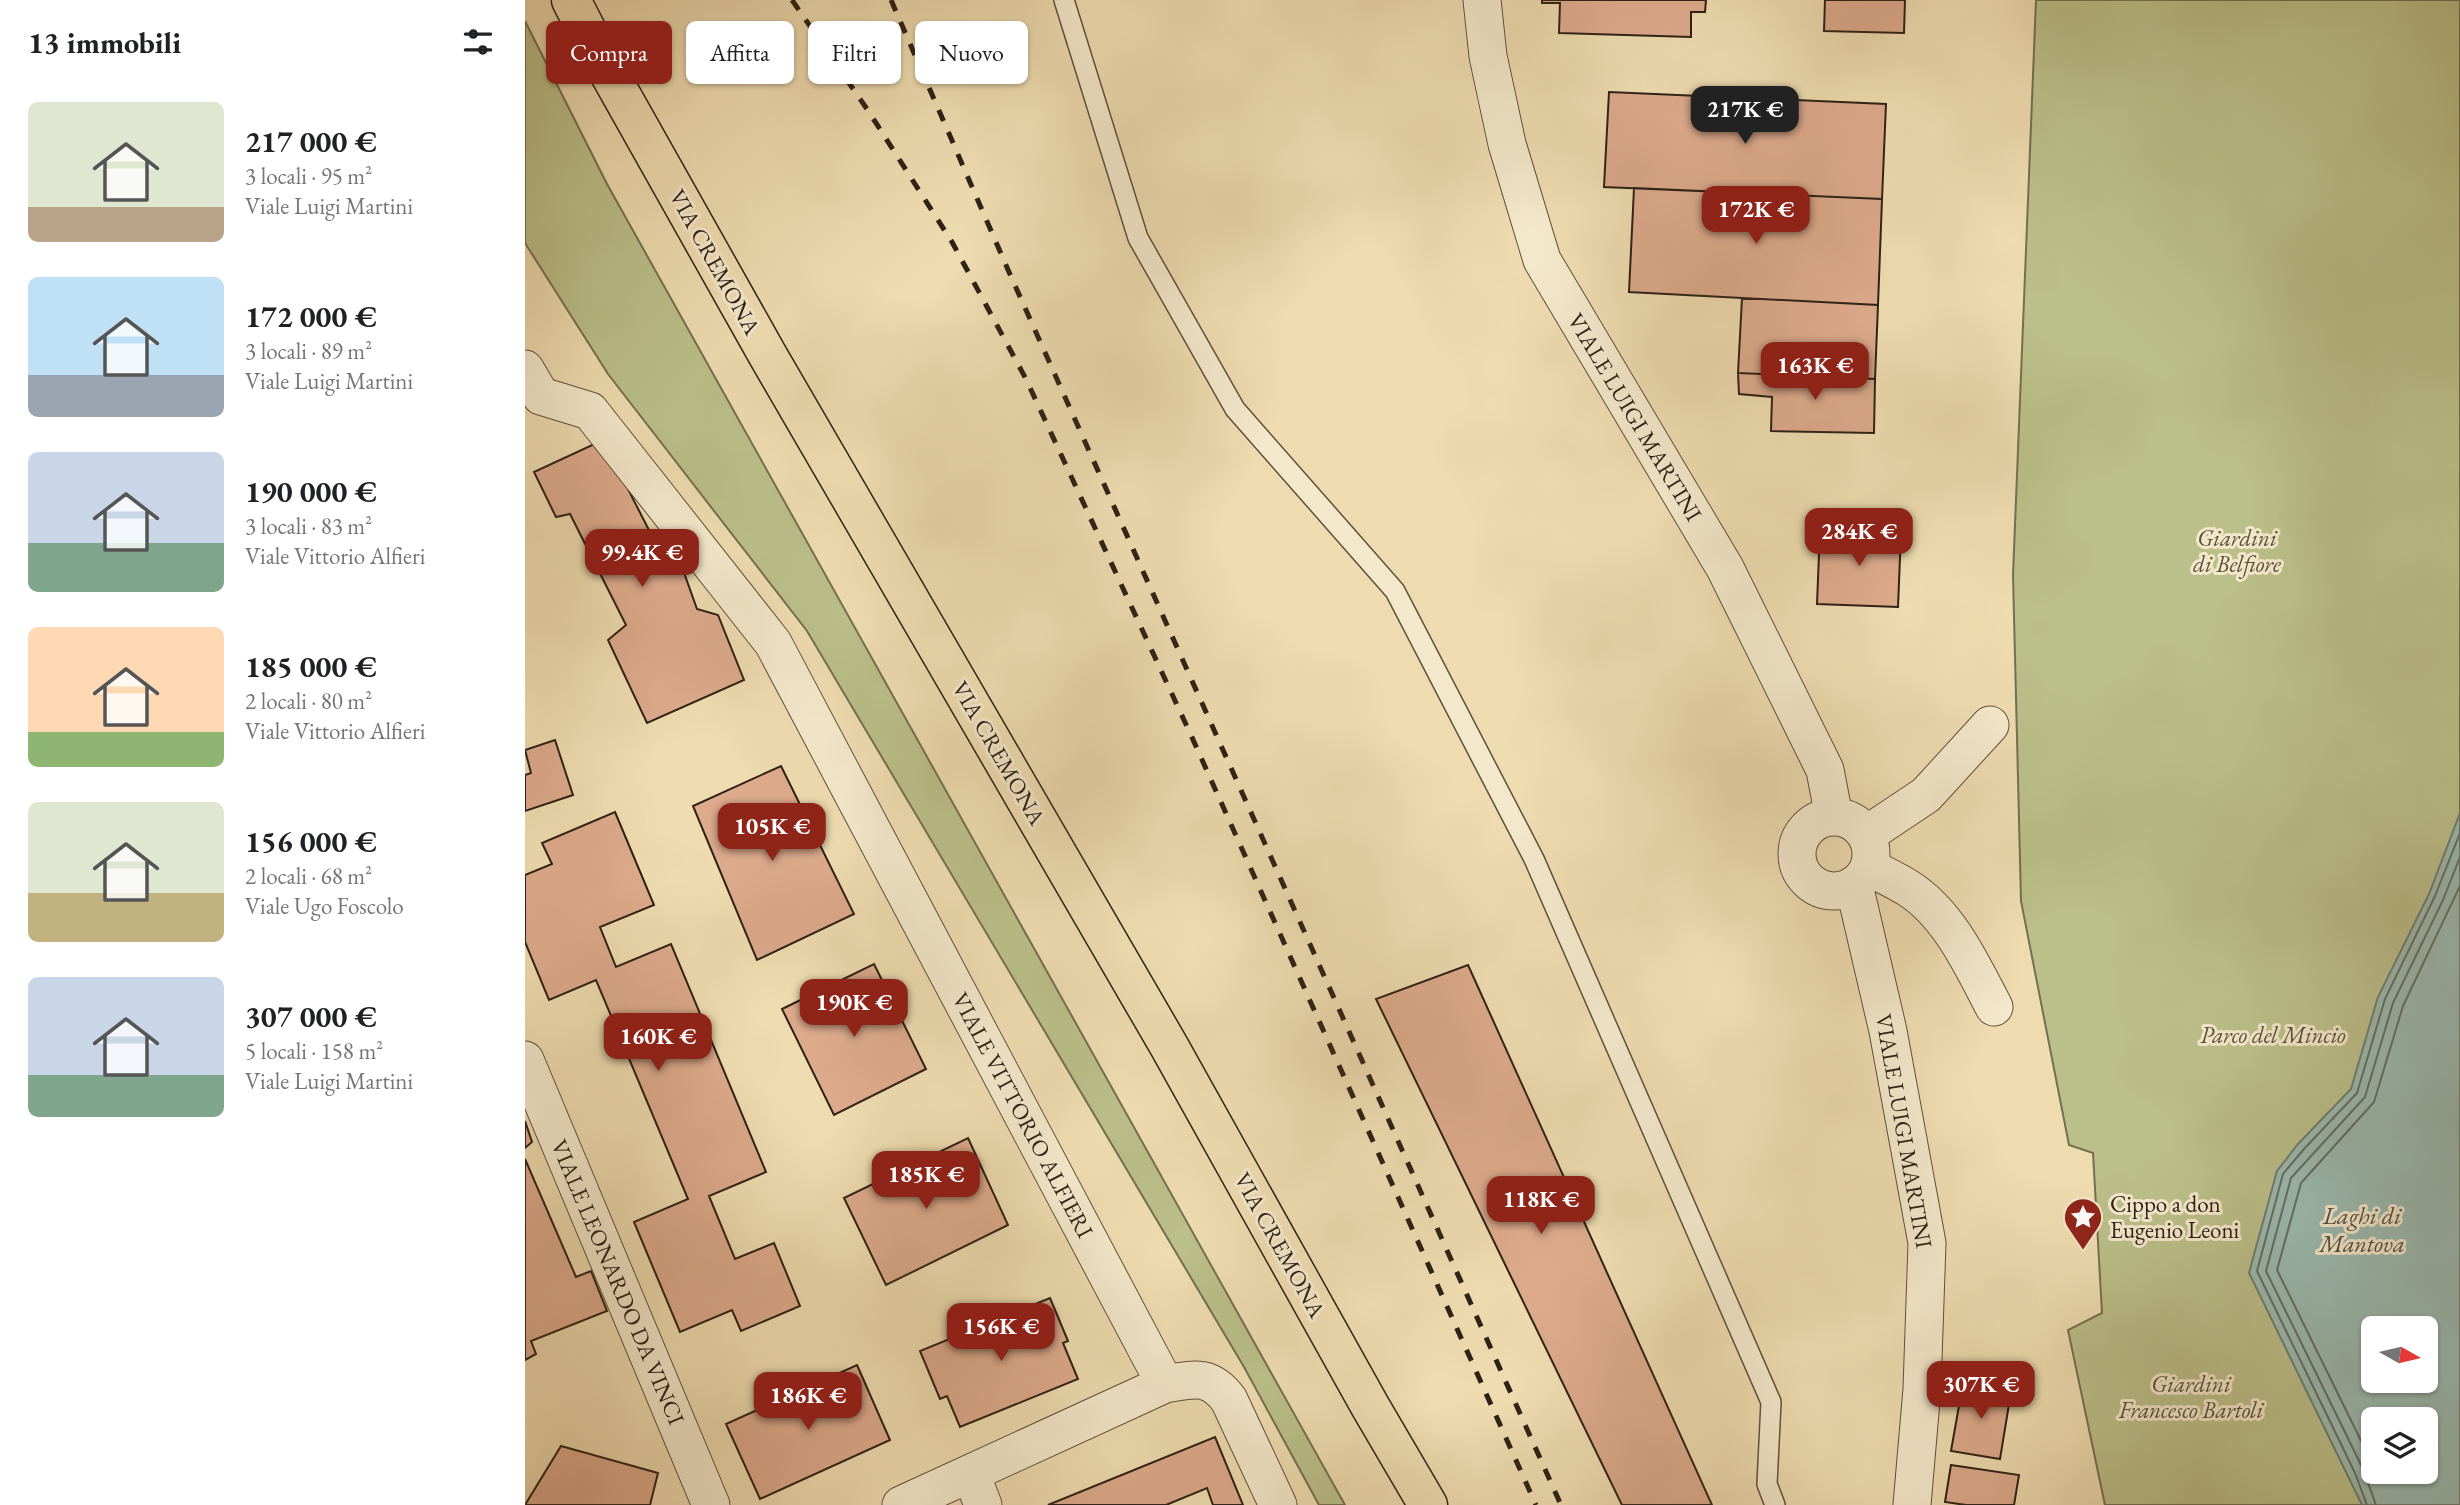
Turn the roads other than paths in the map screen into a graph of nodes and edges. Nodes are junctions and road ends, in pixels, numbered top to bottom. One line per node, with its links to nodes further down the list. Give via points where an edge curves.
1 (571, 0): 15 (main road, VIA CREMONA, via 767,354)
2 (1064, 0): 16 (lane, via 1138,238 1235,409 1395,591 1534,859 1771,1402 1767,1485)
3 (1482, 0): 6 (street, VIALE LUIGI MARTINI, via 1488,56 1507,144 1542,260 1725,568 1825,769)
4 (530, 389): 10 (street, VIALE VITTORIO ALFIERI, via 590,411 772,643)
5 (1990, 725): 7 (street)
6 (1834, 817): 7 (street, via 1859,826); 7 (street, via 1817,821 1801,838 1798,861 1809,882 1843,890)
7 (1863, 862): 8 (street, via 1910,889 1943,919); 17 (street, VIALE LUIGI MARTINI, via 1927,1243)
8 (1994, 1007)
9 (525, 1060): 12 (street, VIALE LEONARDO DA VINCI)
10 (1165, 1384): 11 (street); 14 (street, via 1210,1381 1221,1388)
11 (977, 1489): 13 (street)
12 (711, 1505)
13 (901, 1505)
14 (1278, 1505)
15 (1429, 1505)
16 (1775, 1505)
17 (1912, 1505)

